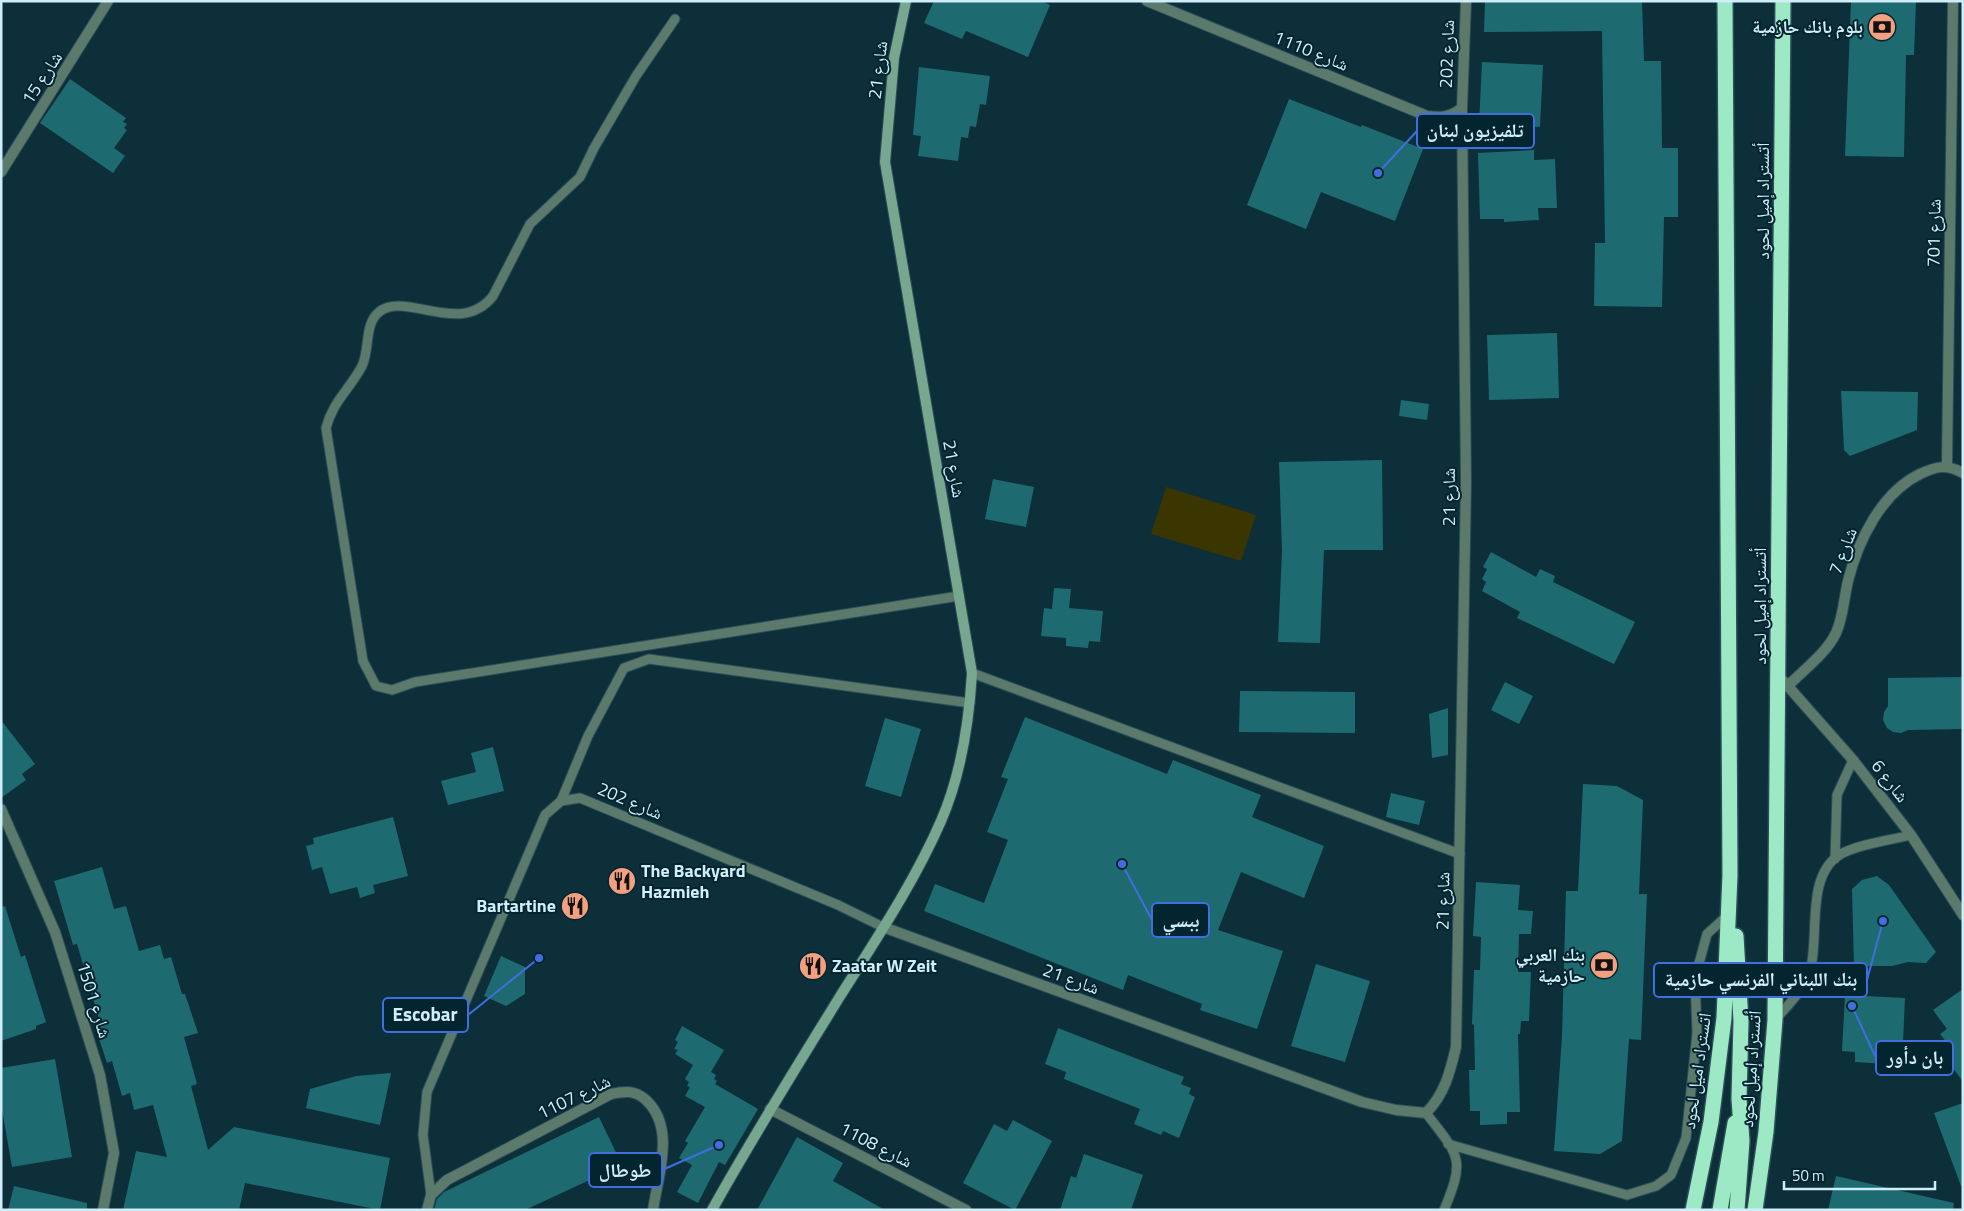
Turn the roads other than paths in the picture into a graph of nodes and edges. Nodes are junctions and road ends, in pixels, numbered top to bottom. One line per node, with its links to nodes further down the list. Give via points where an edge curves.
1 (108, 1): 10 (street, شارع 15)
2 (906, 1): 13 (main road, شارع 21, via 894,58 885,162)
3 (1147, 1): 9 (street, شارع 1110, via 1427,116 1444,117)
4 (1466, 1): 9 (street, شارع 202)
5 (1725, 1): 23 (highway, أتستراد إميل لحود)
6 (1783, 1): 15 (highway, أتستراد إميل لحود)
7 (1953, 1): 11 (street, شارع 701)
8 (675, 20): 13 (lane, via 636,76 580,177 530,224 485,306 463,314 392,306 378,312 373,320 363,365 330,413 326,428 363,661 369,676 376,686 392,690 415,682)
9 (1462, 108): 21 (street, شارع 21, via 1466,482)
10 (1, 172)
11 (1947, 465): 12 (street); 15 (street, شارع 7, via 1911,478 1887,500 1861,544 1848,579 1837,632 1827,646)
12 (1963, 472)
13 (959, 596): 14 (main road, شارع 21)
14 (972, 673): 16 (main road, شارع 21); 21 (lane)
15 (1783, 681): 17 (street, شارع 6); 27 (highway, أتستراد إميل لحود)
16 (970, 703): 18 (lane, via 649,659 624,668 588,736); 26 (main road, شارع 21, via 955,782 941,821)
17 (1853, 760): 20 (street, شارع 6); 22 (lane, via 1837,795)
18 (561, 801): 26 (lane, شارع 202, via 580,798 838,905); 32 (lane, via 545,815 428,1092 423,1136)
19 (1, 809): 33 (street, شارع 1501, via 56,932 100,1075 114,1153)
20 (1911, 835): 22 (lane, via 1856,849); 25 (street, شارع 6)
21 (1460, 854): 30 (street, شارع 21, via 1456,1047 1443,1091)
22 (1834, 859): 27 (lane, via 1820,879 1811,967 1801,991)
23 (1730, 875): 24 (highway, اتستراد اميل لحود); 28 (highway, via 1740,994)
24 (1729, 914): 31 (lane, via 1706,934 1695,978 1697,1033 1686,1138 1671,1175 1656,1186 1627,1195); 39 (highway, اتستراد اميل لحود, via 1718,1070)
25 (1963, 915)
26 (883, 927): 29 (main road, شارع 21); 30 (street, شارع 21, via 1362,1102)
27 (1775, 1020): 42 (highway, أتستراد إميل لحود, via 1766,1132)
28 (1739, 1099): 40 (highway); 41 (highway, via 1742,1165)
29 (770, 1109): 36 (main road, شارع 21); 37 (street, شارع 1108)
30 (1426, 1113): 31 (lane)
31 (1448, 1144): 38 (lane, via 1458,1167)
32 (431, 1194): 34 (street); 35 (street, شارع 1107, via 447,1180 477,1164 611,1094 625,1091 638,1094 648,1102 664,1132)
33 (103, 1210)
34 (427, 1210)
35 (653, 1210)
36 (712, 1210)
37 (966, 1210)
38 (1444, 1210)
39 (1693, 1210)
40 (1720, 1210)
41 (1737, 1210)
42 (1755, 1210)

